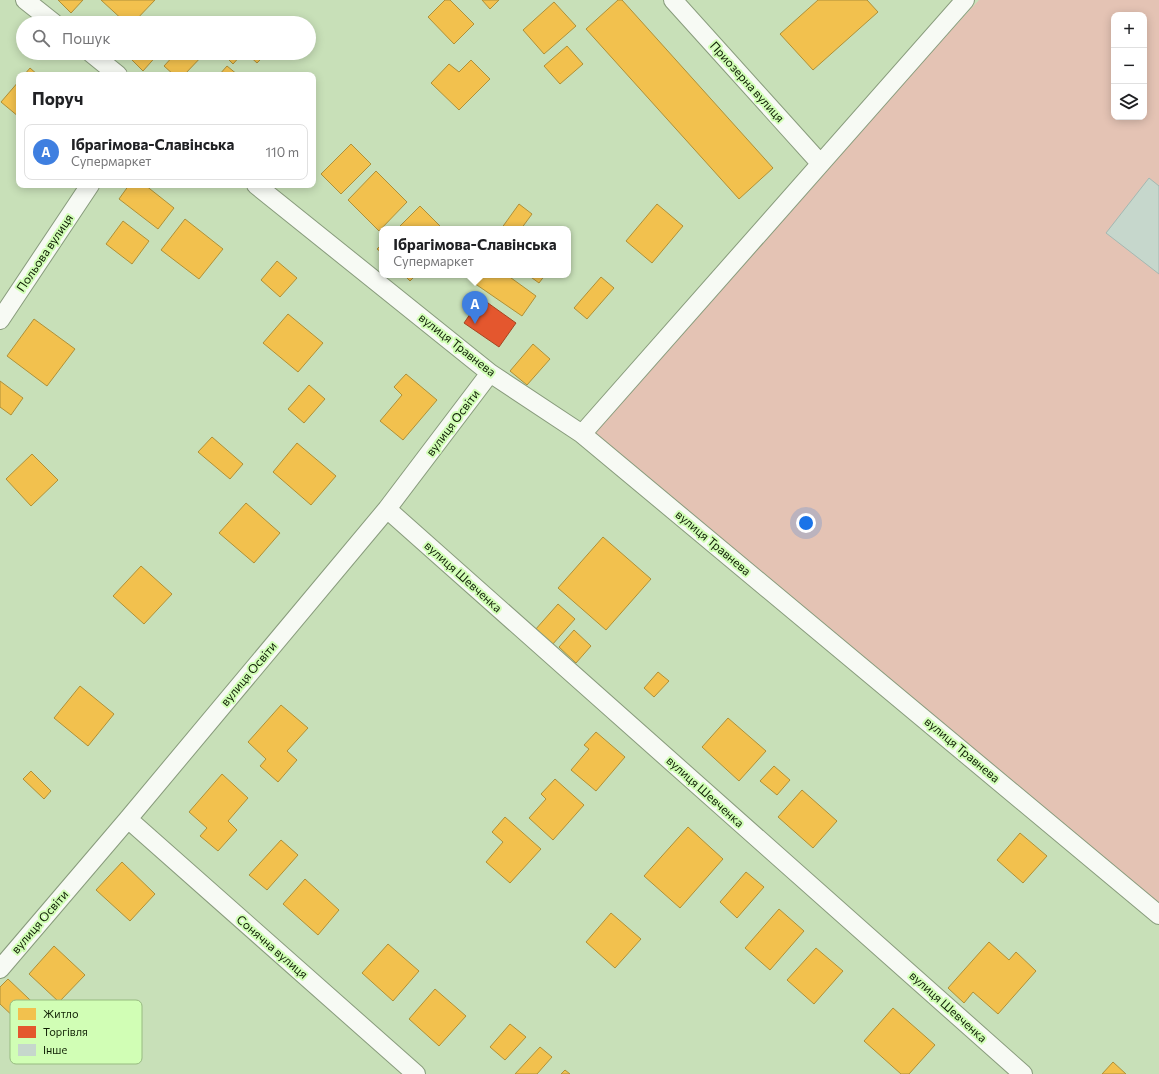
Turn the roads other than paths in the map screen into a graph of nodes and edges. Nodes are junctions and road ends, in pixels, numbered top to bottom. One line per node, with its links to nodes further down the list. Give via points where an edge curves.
1 (25, 0): 4 (street)
2 (674, 0): 7 (street, Приозерна вулиця)
3 (965, 0): 7 (street)
4 (45, 16)
5 (100, 60): 6 (street)
6 (114, 72)
7 (820, 163): 12 (street)
8 (88, 188): 10 (street, Польова вулиця)
9 (260, 188): 11 (street, вулиця Травнева)
10 (0, 320)
11 (490, 373): 12 (street, вулиця Травнева); 13 (street, вулиця Освіти)
12 (582, 434): 15 (street, вулиця Травнева)
13 (387, 509): 14 (street, вулиця Освіти); 18 (street, вулиця Шевченка)
14 (128, 819): 16 (street, вулиця Освіти); 17 (street, Сонячна вулиця)
15 (1159, 915)
16 (0, 969)
17 (416, 1074)
18 (1023, 1074)

